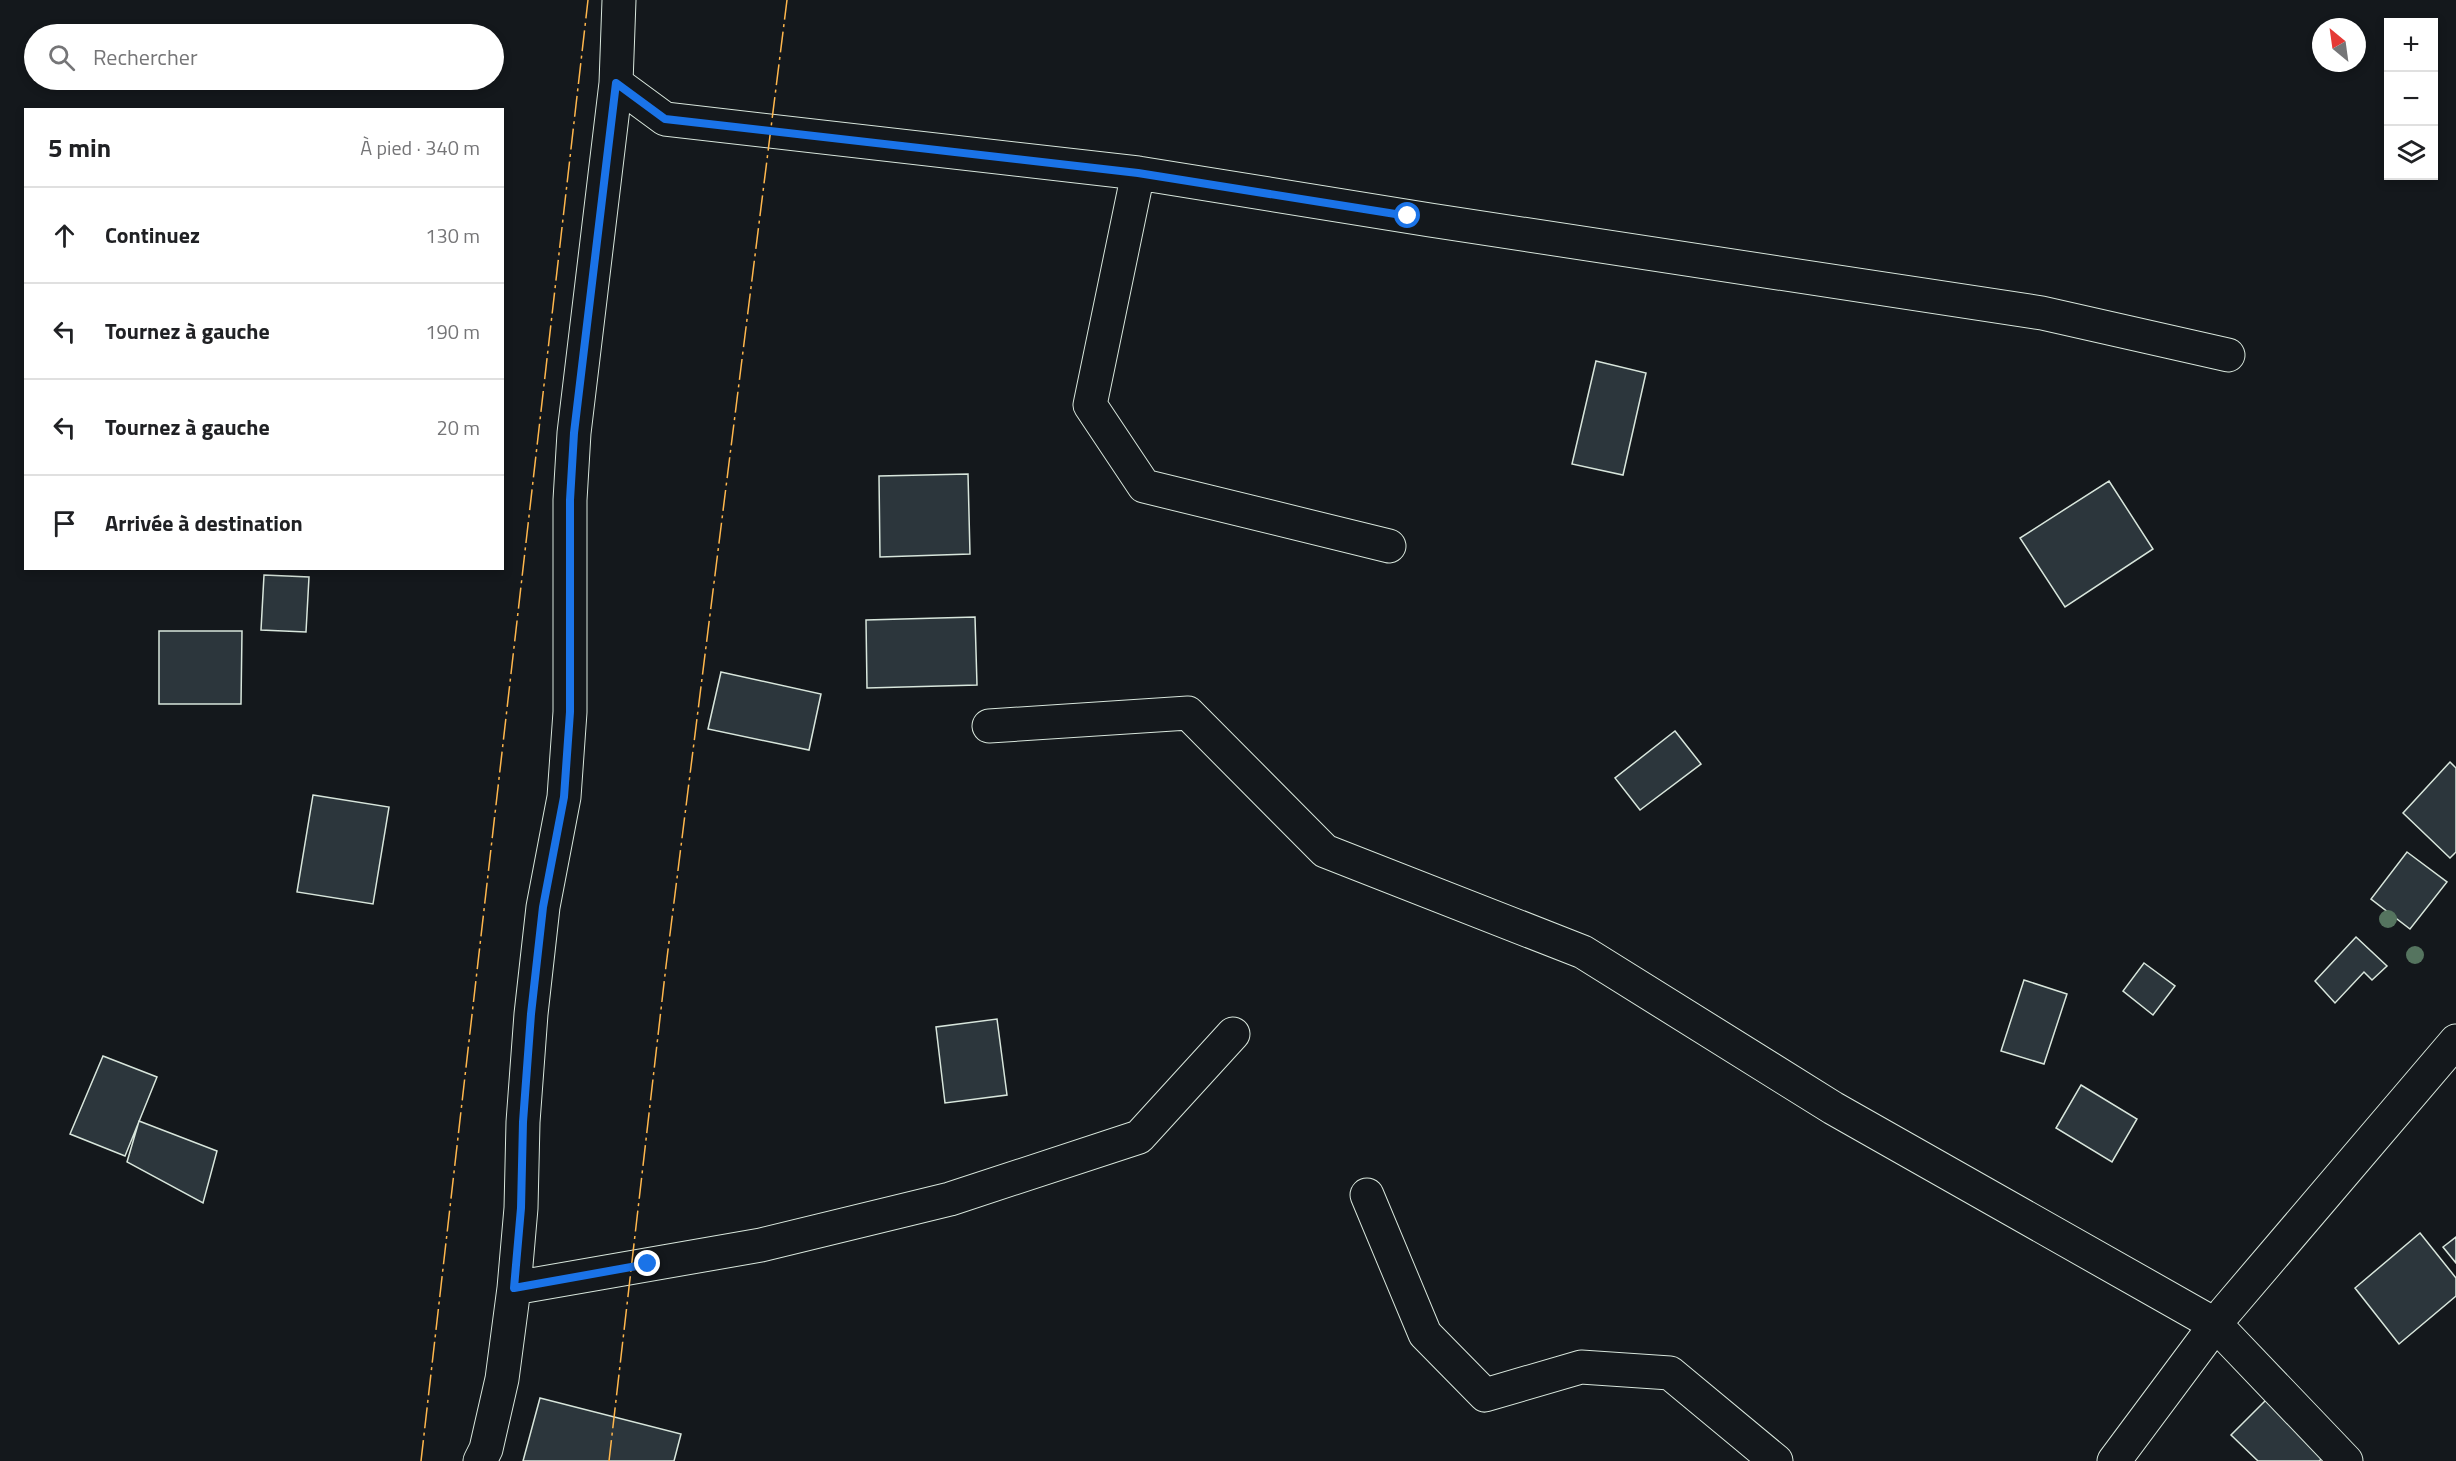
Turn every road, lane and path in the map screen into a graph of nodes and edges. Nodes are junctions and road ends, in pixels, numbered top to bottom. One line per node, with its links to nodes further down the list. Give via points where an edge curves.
1 (619, 0): 2 (street)
2 (616, 83): 3 (street, via 665,119); 10 (street, via 574,433 564,797 543,907 531,1014)
3 (1138, 173): 4 (street, via 2042,313); 5 (street, via 1090,405 1144,486)
4 (2228, 355)
5 (1389, 546)
6 (988, 726): 11 (street, via 1188,713 1325,851 1583,952 1833,1108)
7 (1233, 1034): 10 (street, via 1140,1137 950,1200 761,1245)
8 (2456, 1041): 11 (street)
9 (1367, 1195): 13 (street, via 1425,1334 1485,1395 1581,1367 1670,1373)
10 (514, 1288): 12 (street, via 502,1378)
11 (2216, 1325): 14 (street); 15 (street)
12 (480, 1461)
13 (1776, 1461)
14 (2114, 1461)
15 (2346, 1461)

